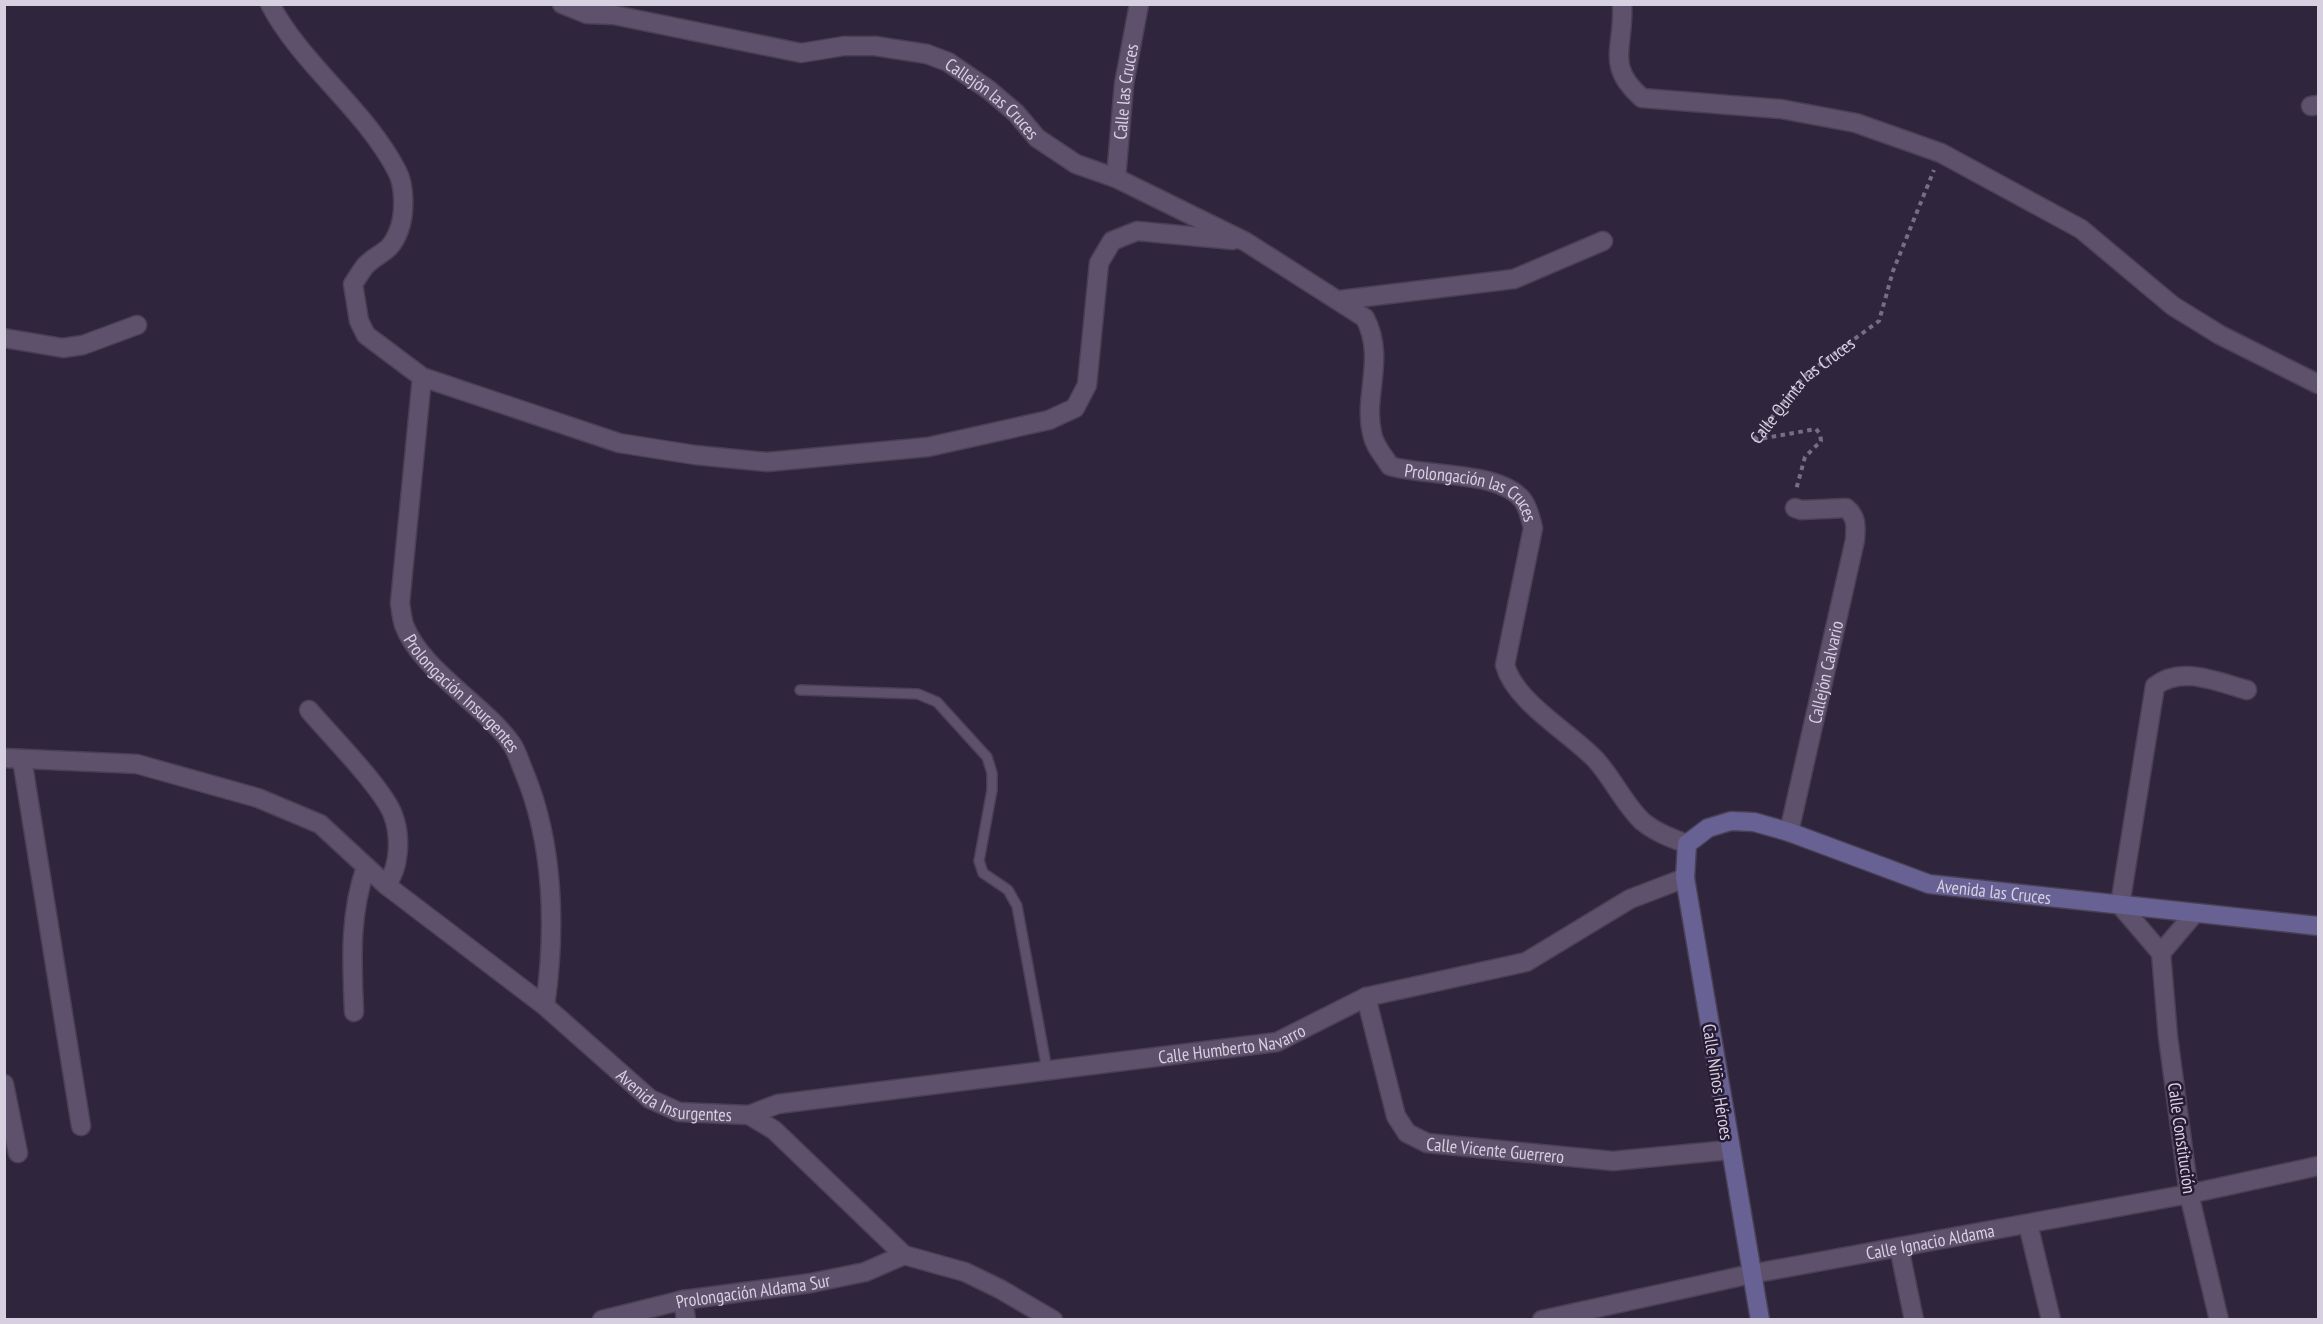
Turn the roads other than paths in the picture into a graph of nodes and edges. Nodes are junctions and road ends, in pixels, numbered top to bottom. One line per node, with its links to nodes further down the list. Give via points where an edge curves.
1 (270, 4): 12 (street, via 279,22 350,104 398,173 403,199 399,230 386,253 366,265 353,285 355,304 366,335)
2 (562, 4): 5 (street, Callejón las Cruces, via 587,14 614,15 801,53 876,46 927,54 948,62 989,90 1037,138 1076,164)
3 (1139, 4): 5 (street, Calle las Cruces, via 1124,84)
4 (1622, 4): 13 (street, via 1617,63 1627,85 1642,98 1781,109 1856,123 1941,153 2081,229 2174,306 2220,335)
5 (1116, 178): 7 (street, Callejón las Cruces)
6 (1603, 241): 8 (street, via 1514,279)
7 (1245, 242): 8 (street, Callejón las Cruces); 12 (street, via 1137,231 1112,241 1099,263 1087,385 1075,408 1049,420 928,447 767,462 695,455 619,443)
8 (1340, 300): 10 (street, Callejón las Cruces, via 1365,318)
9 (138, 325): 11 (street, via 63,348)
10 (1371, 331): 20 (street, Prolongación las Cruces, via 1375,350 1372,433 1390,466 1501,484 1523,501 1528,512 1533,528 1505,665 1509,679 1519,693 1594,759 1641,819 1658,832)
11 (4, 338)
12 (422, 377): 29 (street, Prolongación Insurgentes, via 400,603 405,626 422,654 512,744 527,780 539,816 551,908 552,949)
13 (2319, 384)
14 (1795, 508): 19 (street, Callejón Calvario, via 1846,508 1856,524)
15 (800, 690): 31 (lane, via 918,694 937,702 987,757 992,790 979,861 983,873 1008,890 1017,906)
16 (2247, 690): 24 (street, via 2185,674 2166,678 2155,686)
17 (309, 710): 23 (street, via 393,815 397,856 395,874)
18 (13, 758): 21 (street, Avenida Insurgentes, via 137,764 258,798 320,824); 34 (street)
19 (1789, 832): 20 (street, Avenida las Cruces, via 1754,822 1731,821 1708,828); 24 (street, Avenida las Cruces, via 1929,884)
20 (1687, 844): 22 (street, Calle Niños Héroes)
21 (366, 867): 23 (street, Avenida Insurgentes); 30 (street, via 356,895 351,944)
22 (1685, 878): 28 (street, Calle Humberto Navarro, via 1630,899 1526,962); 35 (street, Calle Niños Héroes)
23 (386, 885): 29 (street, Avenida Insurgentes)
24 (2120, 905): 25 (street, Avenida las Cruces); 27 (street)
25 (2194, 914): 26 (street, Avenida las Cruces); 27 (street)
26 (2319, 926)
27 (2161, 953): 38 (street, Calle Constitución)
28 (1366, 997): 31 (street, Calle Humberto Navarro, via 1277,1042); 35 (street, Calle Vicente Guerrero, via 1396,1116 1407,1133 1427,1143 1613,1161)
29 (546, 1006): 33 (street, Avenida Insurgentes, via 650,1099 679,1112)
30 (354, 1012)
31 (1047, 1070): 33 (street, Calle Humberto Navarro, via 778,1104)
32 (4, 1084): 36 (street)
33 (749, 1115): 41 (street, Avenida Insurgentes, via 774,1130)
34 (81, 1126)
35 (1730, 1150): 42 (street, Calle Niños Héroes)
36 (18, 1153)
37 (2319, 1166): 38 (street, Calle Ignacio Aldama)
38 (2188, 1194): 39 (street, Calle Ignacio Aldama); 51 (street, Calle Constitución)
39 (2028, 1224): 40 (street, Calle Ignacio Aldama); 50 (street)
40 (1899, 1247): 42 (street, Calle Ignacio Aldama); 49 (street)
41 (904, 1255): 43 (street, Prolongación Aldama Sur, via 865,1272 811,1284); 46 (street, Avenida Insurgentes, via 965,1272)
42 (1751, 1274): 47 (street, Calle Ignacio Aldama); 48 (street, Calle Niños Héroes)
43 (683, 1300): 44 (street, Prolongación Aldama Sur); 45 (street)
44 (602, 1320)
45 (686, 1320)
46 (1053, 1320)
47 (1542, 1320)
48 (1760, 1320)
49 (1914, 1320)
50 (2051, 1320)
51 (2220, 1320)

